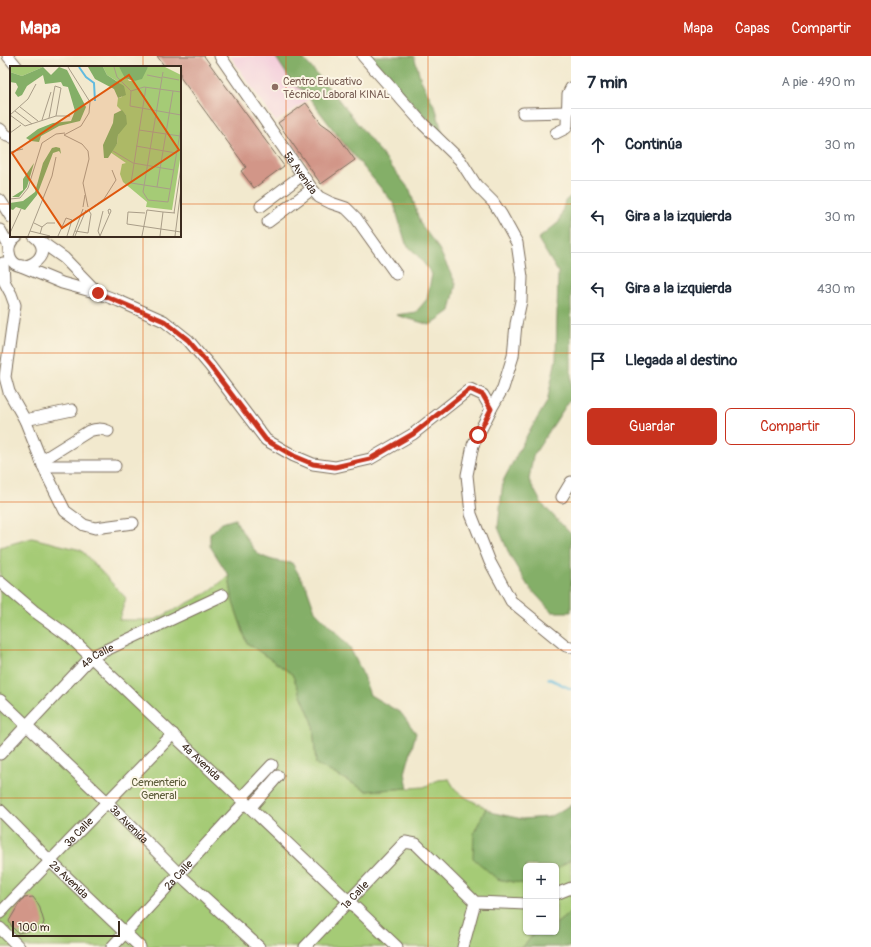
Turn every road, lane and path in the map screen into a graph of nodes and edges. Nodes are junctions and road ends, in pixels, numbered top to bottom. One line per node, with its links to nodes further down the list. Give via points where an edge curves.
1 (8, 56): 4 (street)
2 (220, 56): 11 (street, 5a Avenida)
3 (363, 56): 25 (street, via 423,124 460,160 476,185 493,202 517,243 522,277 513,356 503,388)
4 (16, 66)
5 (571, 88): 6 (street, via 568,94)
6 (568, 112): 7 (street); 9 (street, via 566,128)
7 (523, 113)
8 (0, 129): 10 (street)
9 (556, 133)
10 (10, 137)
11 (302, 175): 12 (street, 5a Avenida); 14 (street)
12 (312, 189): 16 (street); 22 (street, 5a Avenida, via 319,197 346,208 351,213)
13 (0, 200): 15 (street)
14 (262, 206)
15 (10, 215)
16 (268, 222)
17 (0, 230): 20 (street)
18 (16, 237): 20 (street)
19 (37, 239): 21 (street, via 42,252 31,265); 24 (street, via 64,258)
20 (9, 246): 21 (street)
21 (9, 263): 23 (street); 24 (street, via 62,283)
22 (396, 274)
23 (2, 280): 27 (street, via 15,305 5,377 9,392)
24 (98, 293): 25 (street, via 164,321 188,340 266,440 313,464 335,467 370,459 413,434 470,389 483,395)
25 (491, 409): 36 (street, via 473,445 467,475 471,514 490,562 511,601 566,646)
26 (72, 410): 27 (street)
27 (25, 420): 29 (street)
28 (108, 431): 29 (street, via 102,428 89,431)
29 (42, 463): 30 (street); 33 (street, via 65,511 84,525 95,528)
30 (115, 466)
31 (571, 482): 32 (street)
32 (562, 497)
33 (133, 523)
34 (0, 582): 37 (street, 4a Avenida, via 34,612 70,637)
35 (223, 595): 37 (street, 4a Calle)
36 (571, 647)
37 (91, 657): 39 (street, 4a Calle); 40 (street, 4a Avenida)
38 (0, 700): 39 (street, 3a Avenida)
39 (27, 726): 41 (street, 4a Calle); 44 (street, 3a Avenida)
40 (173, 734): 44 (street, 3a Calle); 45 (street, 4a Avenida)
41 (0, 754)
42 (272, 765): 45 (street)
43 (278, 776): 45 (street)
44 (108, 802): 47 (street, 3a Calle); 48 (street, 3a Avenida)
45 (246, 803): 48 (street, 2a Calle); 51 (street, 4a Avenida)
46 (0, 810): 47 (street, 2a Avenida)
47 (50, 861): 54 (street, 3a Calle); 56 (street, 2a Avenida)
48 (180, 875): 56 (street, 2a Calle); 60 (street, 3a Avenida)
49 (571, 888): 50 (street)
50 (559, 893)
51 (349, 901): 52 (street, 1a Calle, via 405,842 416,844); 61 (street, 1a Calle); 62 (street, 4a Avenida)
52 (475, 902): 53 (street); 63 (street)
53 (523, 904)
54 (0, 913)
55 (0, 928): 57 (street)
56 (125, 933): 58 (street, 2a Calle); 59 (street, 2a Avenida)
57 (19, 947)
58 (112, 947)
59 (140, 947)
60 (259, 947)
61 (305, 947)
62 (397, 947)
63 (463, 947)

